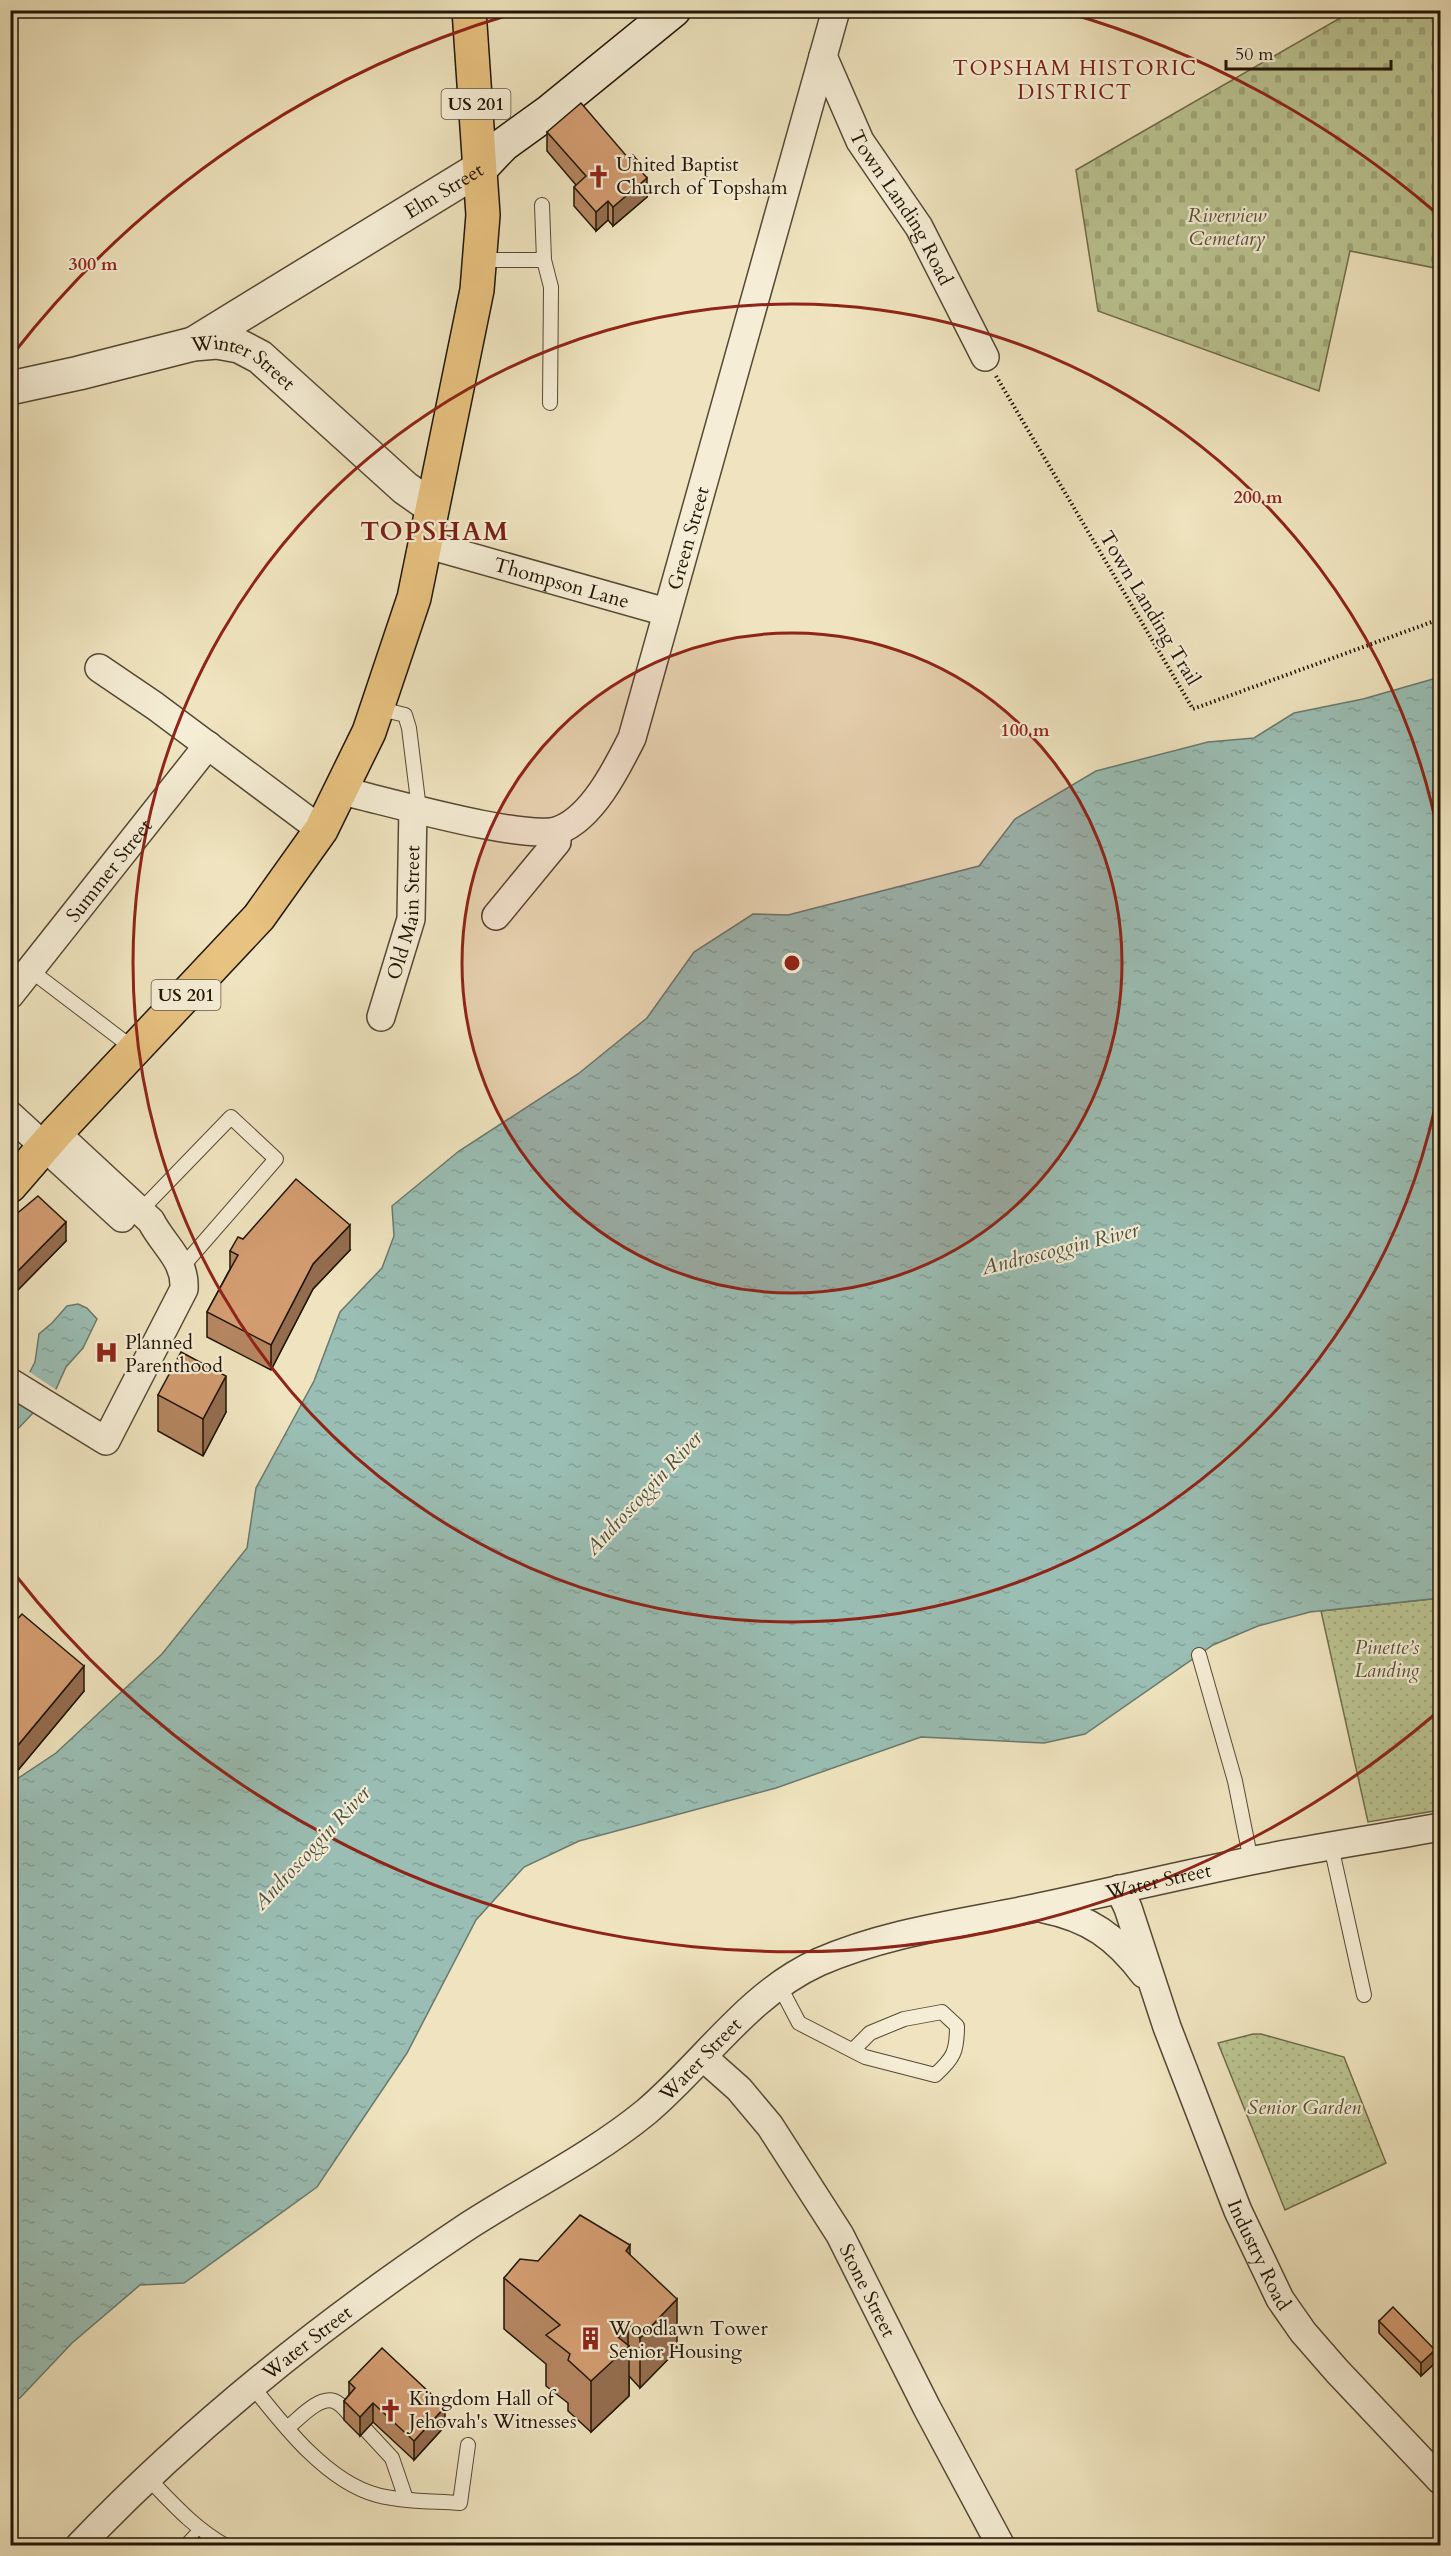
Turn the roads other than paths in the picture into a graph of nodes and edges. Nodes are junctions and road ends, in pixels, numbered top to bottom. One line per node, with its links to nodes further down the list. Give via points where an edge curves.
1 (469, 10): 5 (main road, US 201)
2 (674, 10): 5 (street, Elm Street, via 503,145)
3 (836, 10): 4 (street, Green Street)
4 (823, 56): 10 (street, Town Landing Road, via 860,141 919,227); 15 (street, Green Street)
5 (482, 168): 8 (main road); 9 (street, Elm Street)
6 (542, 205): 7 (lane)
7 (544, 260): 8 (lane); 12 (lane, via 551,287)
8 (479, 275): 13 (main road, US 201)
9 (193, 344): 11 (street, Winter Street); 13 (street, Winter Street, via 217,342 239,346 260,357 405,488)
10 (985, 357)
11 (10, 388)
12 (550, 403)
13 (432, 507): 14 (main road, US 201)
14 (425, 544): 15 (street, Thompson Lane); 17 (main road, US 201, via 414,598)
15 (666, 612): 22 (street, Green Street, via 632,738 608,786 571,824)
16 (99, 669): 18 (street)
17 (377, 708): 19 (main road, US 201); 20 (lane, via 405,715)
18 (208, 745): 21 (street); 24 (street, Summer Street)
19 (342, 790): 20 (street); 21 (main road, US 201)
20 (416, 808): 22 (street, via 521,832); 26 (street, Old Main Street, via 411,919)
21 (321, 830): 27 (main road, US 201, via 259,917)
22 (557, 831): 23 (street, via 557,842)
23 (496, 916)
24 (30, 970): 25 (street, Summer Street); 27 (lane)
25 (10, 995)
26 (381, 1017)
27 (134, 1049): 29 (main road, US 201)
28 (10, 1115): 29 (street)
29 (50, 1139): 30 (main road, US 201); 31 (street); 32 (street, via 71,1173 135,1228)
30 (10, 1186)
31 (141, 1210): 32 (street, via 152,1221); 33 (lane, via 231,1117 276,1159)
32 (159, 1237): 33 (street)
33 (182, 1267): 34 (street, via 184,1279 178,1302 106,1441)
34 (10, 1382)
35 (1199, 1655): 38 (lane, via 1235,1781)
36 (1440, 1827): 37 (street, Water Street)
37 (1331, 1846): 38 (street, Water Street); 43 (lane)
38 (1251, 1861): 39 (street, Water Street)
39 (1119, 1889): 40 (street, Water Street); 41 (street, Industry Road)
40 (1036, 1908): 41 (street, Industry Road, via 1078,1917 1109,1936); 42 (street, Water Street, via 852,1948)
41 (1151, 1983): 52 (street, Industry Road, via 1239,2211 1280,2299 1330,2363)
42 (779, 1985): 44 (lane, via 799,2023); 45 (street, Water Street, via 745,2013)
43 (1364, 1995)
44 (853, 2050): 44 (lane, via 865,2057 935,2075 950,2061 957,2045 957,2026 942,2012 904,2019 870,2033)
45 (703, 2057): 46 (street, Water Street, via 646,2111 611,2137 457,2234); 58 (street, Stone Street, via 739,2089 770,2126 840,2235)
46 (253, 2387): 48 (lane); 51 (street, Water Street)
47 (349, 2414): 48 (lane, via 327,2400)
48 (287, 2428): 53 (lane, via 322,2462 355,2486 376,2495)
49 (366, 2430): 53 (lane, via 392,2458)
50 (468, 2445): 53 (lane, via 460,2503)
51 (147, 2477): 54 (lane); 55 (street, Water Street)
52 (1440, 2480)
53 (406, 2499)
54 (201, 2530): 56 (lane); 57 (lane)
55 (79, 2546)
56 (186, 2546)
57 (226, 2546)
58 (1001, 2546)

